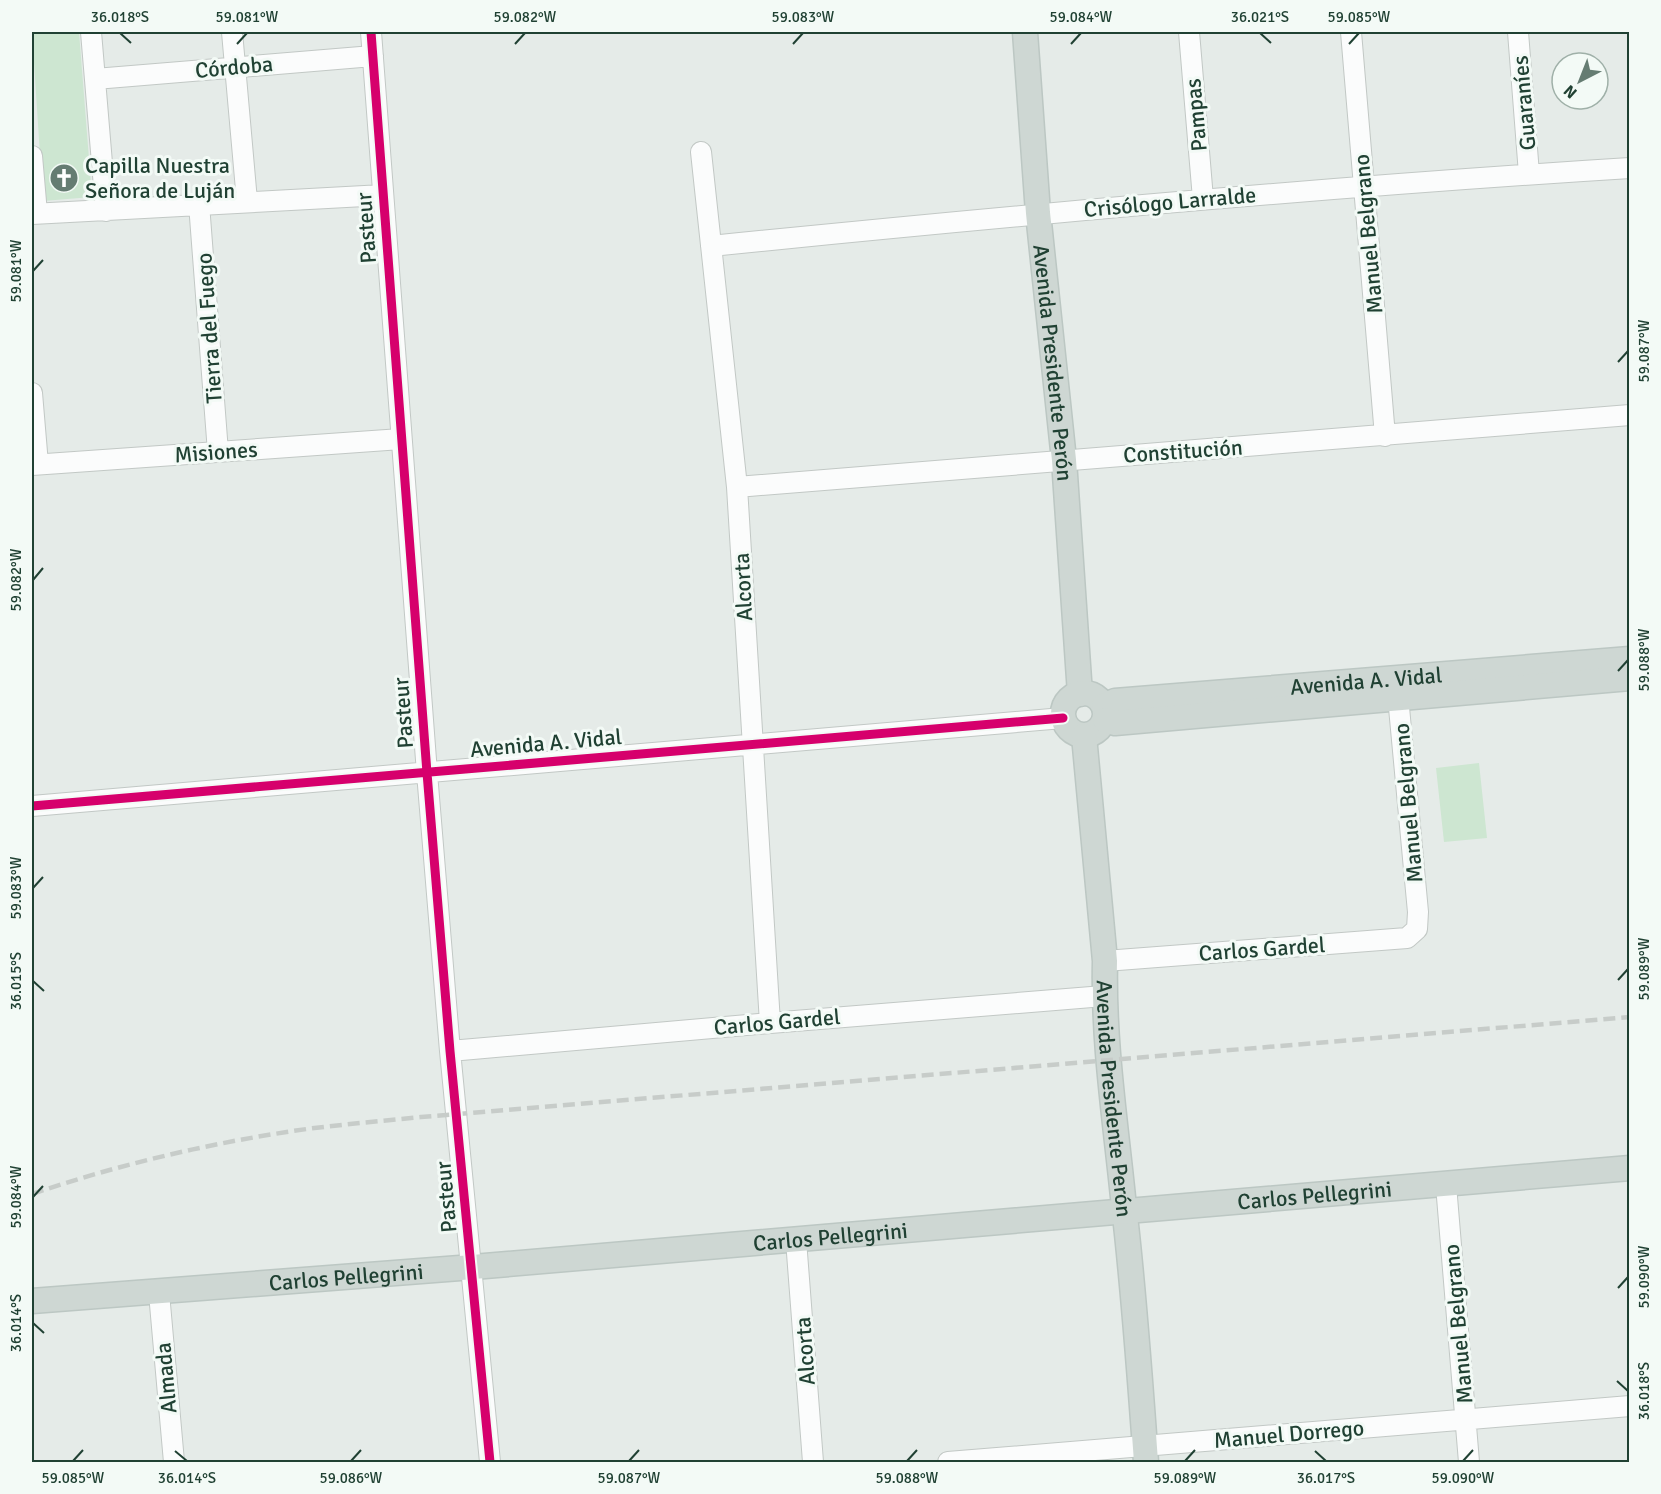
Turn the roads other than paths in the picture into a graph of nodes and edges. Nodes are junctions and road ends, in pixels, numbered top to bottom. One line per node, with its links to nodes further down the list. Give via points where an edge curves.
1 (91, 32): 10 (street)
2 (232, 32): 9 (street)
3 (371, 32): 8 (street, Pasteur)
4 (1025, 32): 22 (main road, Avenida Presidente Perón)
5 (1188, 32): 17 (street, Pampas)
6 (1351, 32): 15 (street, Manuel Belgrano)
7 (1518, 32): 14 (street, Guaraníes)
8 (373, 56): 9 (street, Córdoba); 16 (street, Pasteur)
9 (235, 67): 10 (street, Córdoba); 18 (street)
10 (95, 79): 20 (street)
11 (701, 152): 23 (street, Alcorta)
12 (32, 156): 21 (street)
13 (1629, 168): 14 (street, Crisólogo Larralde)
14 (1529, 174): 15 (street, Crisólogo Larralde)
15 (1365, 186): 17 (street, Crisólogo Larralde); 26 (street, Manuel Belgrano)
16 (383, 195): 18 (street); 27 (street, Pasteur)
17 (1203, 200): 22 (street, Crisólogo Larralde)
18 (247, 201): 19 (street)
19 (199, 204): 20 (street); 28 (street, Tierra del Fuego)
20 (106, 211): 21 (street)
21 (34, 213)
22 (1038, 213): 23 (street, Crisólogo Larralde); 29 (main road, Avenida Presidente Perón)
23 (711, 246): 31 (street, Alcorta)
24 (32, 393): 30 (street)
25 (1629, 415): 26 (street, Constitución)
26 (1385, 436): 29 (street, Constitución)
27 (401, 439): 28 (street, Misiones); 40 (street, Pasteur)
28 (218, 452): 30 (street, Misiones)
29 (1064, 460): 31 (street, Constitución); 35 (main road, Avenida Presidente Perón)
30 (35, 464)
31 (737, 487): 39 (street, Alcorta)
32 (1629, 659): 34 (main road, Avenida A. Vidal)
33 (1629, 678): 34 (main road, Avenida A. Vidal)
34 (1397, 688): 36 (main road, Avenida A. Vidal, via 1115,723); 42 (street, Manuel Belgrano)
35 (1080, 694): 36 (main road, via 1094,696); 37 (main road, via 1067,702)
36 (1104, 713): 38 (main road, via 1099,730)
37 (1063, 718): 38 (main road, via 1071,731); 39 (street, Avenida A. Vidal)
38 (1084, 736): 43 (main road, Avenida Presidente Perón)
39 (753, 745): 40 (street, Avenida A. Vidal); 45 (street, Alcorta)
40 (427, 773): 41 (street, Avenida A. Vidal); 46 (street, Pasteur)
41 (32, 806)
42 (1417, 929): 43 (street, Carlos Gardel, via 1407,938)
43 (1105, 961): 44 (main road, Avenida Presidente Perón)
44 (1104, 996): 45 (street, Carlos Gardel); 49 (main road, Avenida Presidente Perón)
45 (770, 1023): 46 (street, Carlos Gardel)
46 (450, 1051): 51 (street, Pasteur)
47 (1629, 1168): 48 (main road, Carlos Pellegrini)
48 (1446, 1185): 49 (main road, Carlos Pellegrini); 55 (street, Manuel Belgrano)
49 (1125, 1211): 50 (main road, Carlos Pellegrini); 56 (main road, Avenida Presidente Perón)
50 (796, 1240): 51 (main road, Carlos Pellegrini); 59 (street, Alcorta)
51 (472, 1267): 52 (main road, Carlos Pellegrini); 58 (street, Pasteur)
52 (159, 1293): 53 (main road, Carlos Pellegrini); 57 (street, Almada)
53 (32, 1301)
54 (1629, 1406): 55 (street, Manuel Dorrego)
55 (1466, 1420): 56 (street, Manuel Dorrego); 61 (street, Manuel Belgrano)
56 (1145, 1454): 60 (street, Manuel Dorrego)
57 (174, 1462)
58 (490, 1462)
59 (813, 1462)
60 (948, 1462)
61 (1469, 1462)

